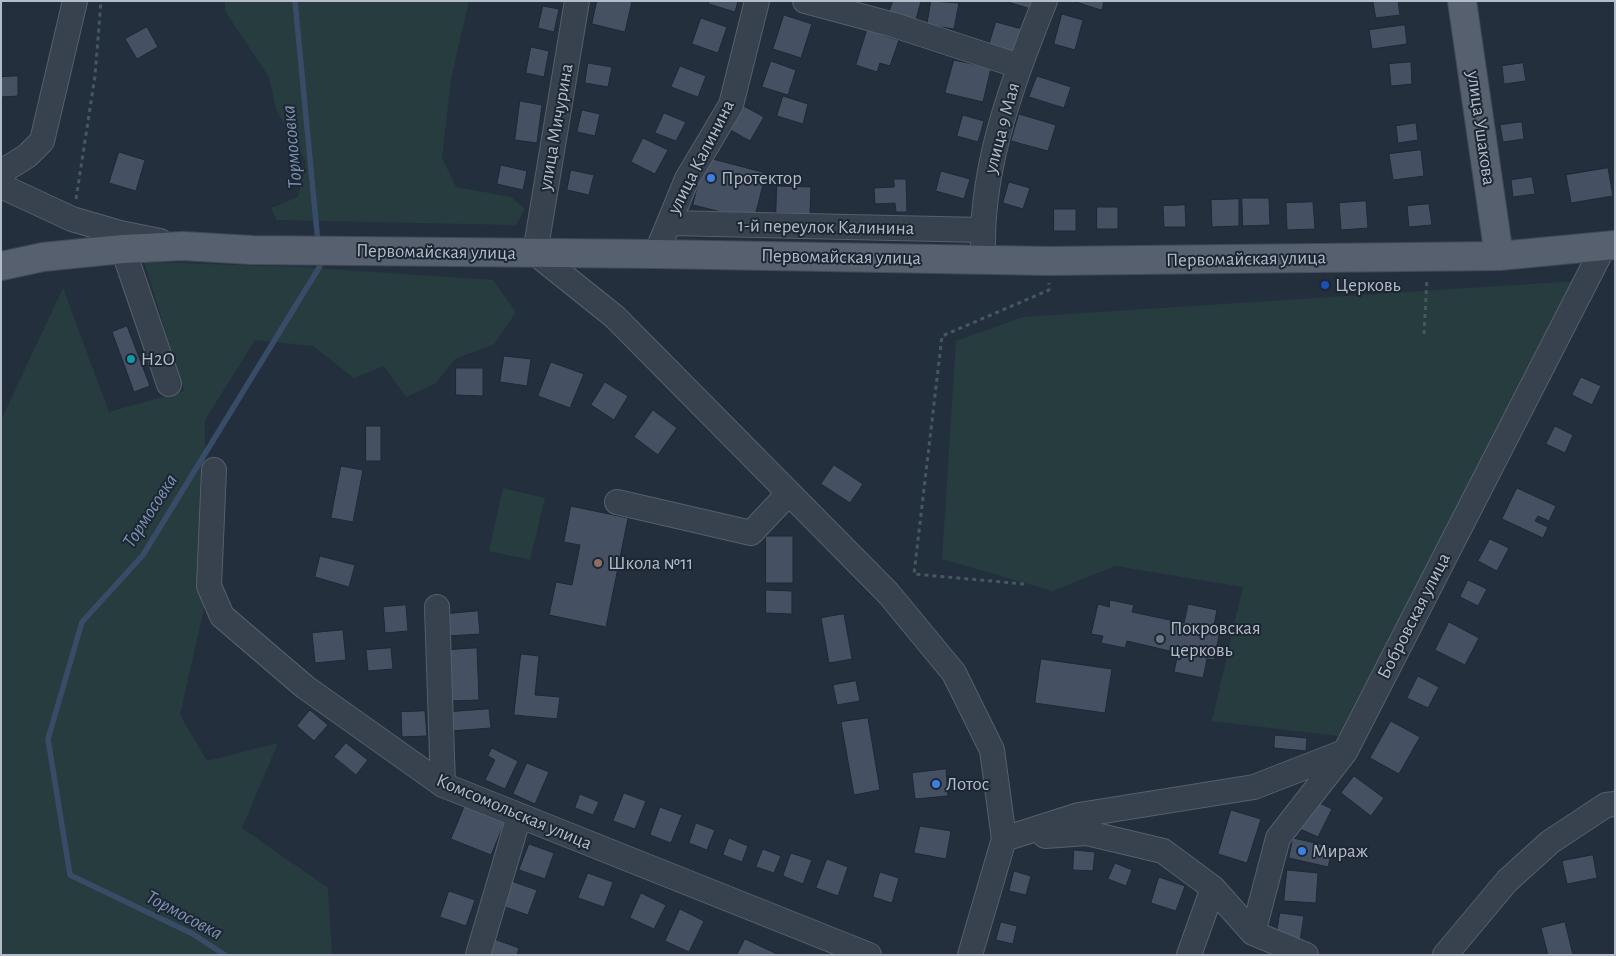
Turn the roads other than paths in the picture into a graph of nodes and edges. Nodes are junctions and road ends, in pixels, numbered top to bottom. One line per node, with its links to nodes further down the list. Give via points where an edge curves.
1 (75, 1): 8 (street, via 42,141 28,156 6,169)
2 (577, 1): 15 (street, улица Мичурина)
3 (757, 1): 10 (street, улица Калинина, via 731,105 687,179)
4 (806, 1): 7 (street, via 894,25)
5 (1045, 1): 7 (street, улица 9 Мая)
6 (1462, 1): 17 (main road, улица Ушакова)
7 (1019, 66): 11 (street, улица 9 Мая, via 989,173)
8 (1, 182)
9 (1, 186): 12 (street, Первомайская улица, via 72,219)
10 (669, 223): 11 (street, 1-й переулок Калинина); 16 (street, улица Калинина)
11 (982, 230): 18 (street, улица 9 Мая)
12 (183, 246): 14 (main road, Первомайская улица); 15 (main road, Первомайская улица, via 252,250)
13 (1609, 246): 17 (main road, Первомайская улица); 25 (street, Бобровская улица)
14 (123, 249): 19 (main road, Первомайская улица); 20 (street)
15 (535, 253): 16 (main road, Первомайская улица); 22 (street, via 615,317)
16 (656, 254): 18 (main road, Первомайская улица)
17 (1499, 256): 18 (main road, Первомайская улица)
18 (983, 260)
19 (1, 266)
20 (169, 384)
21 (214, 470): 26 (street, Комсомольская улица, via 209,586 222,616 305,686)
22 (788, 494): 23 (street, via 751,534); 29 (street, via 888,593 954,673 992,750)
23 (617, 502)
24 (437, 607): 26 (street)
25 (1344, 752): 29 (street, via 1254,787 1080,815); 31 (street, Бобровская улица, via 1278,838)
26 (443, 785): 28 (street, Комсомольская улица)
27 (1615, 804): 37 (street, via 1606,805 1550,842 1506,880)
28 (519, 816): 32 (street); 33 (street, Комсомольская улица)
29 (1004, 839): 30 (street, via 1087,833 1163,851); 34 (street)
30 (1213, 888): 31 (street); 35 (street)
31 (1253, 933): 36 (street)
32 (478, 955)
33 (869, 955)
34 (970, 955)
35 (1189, 955)
36 (1306, 955)
37 (1445, 955)

